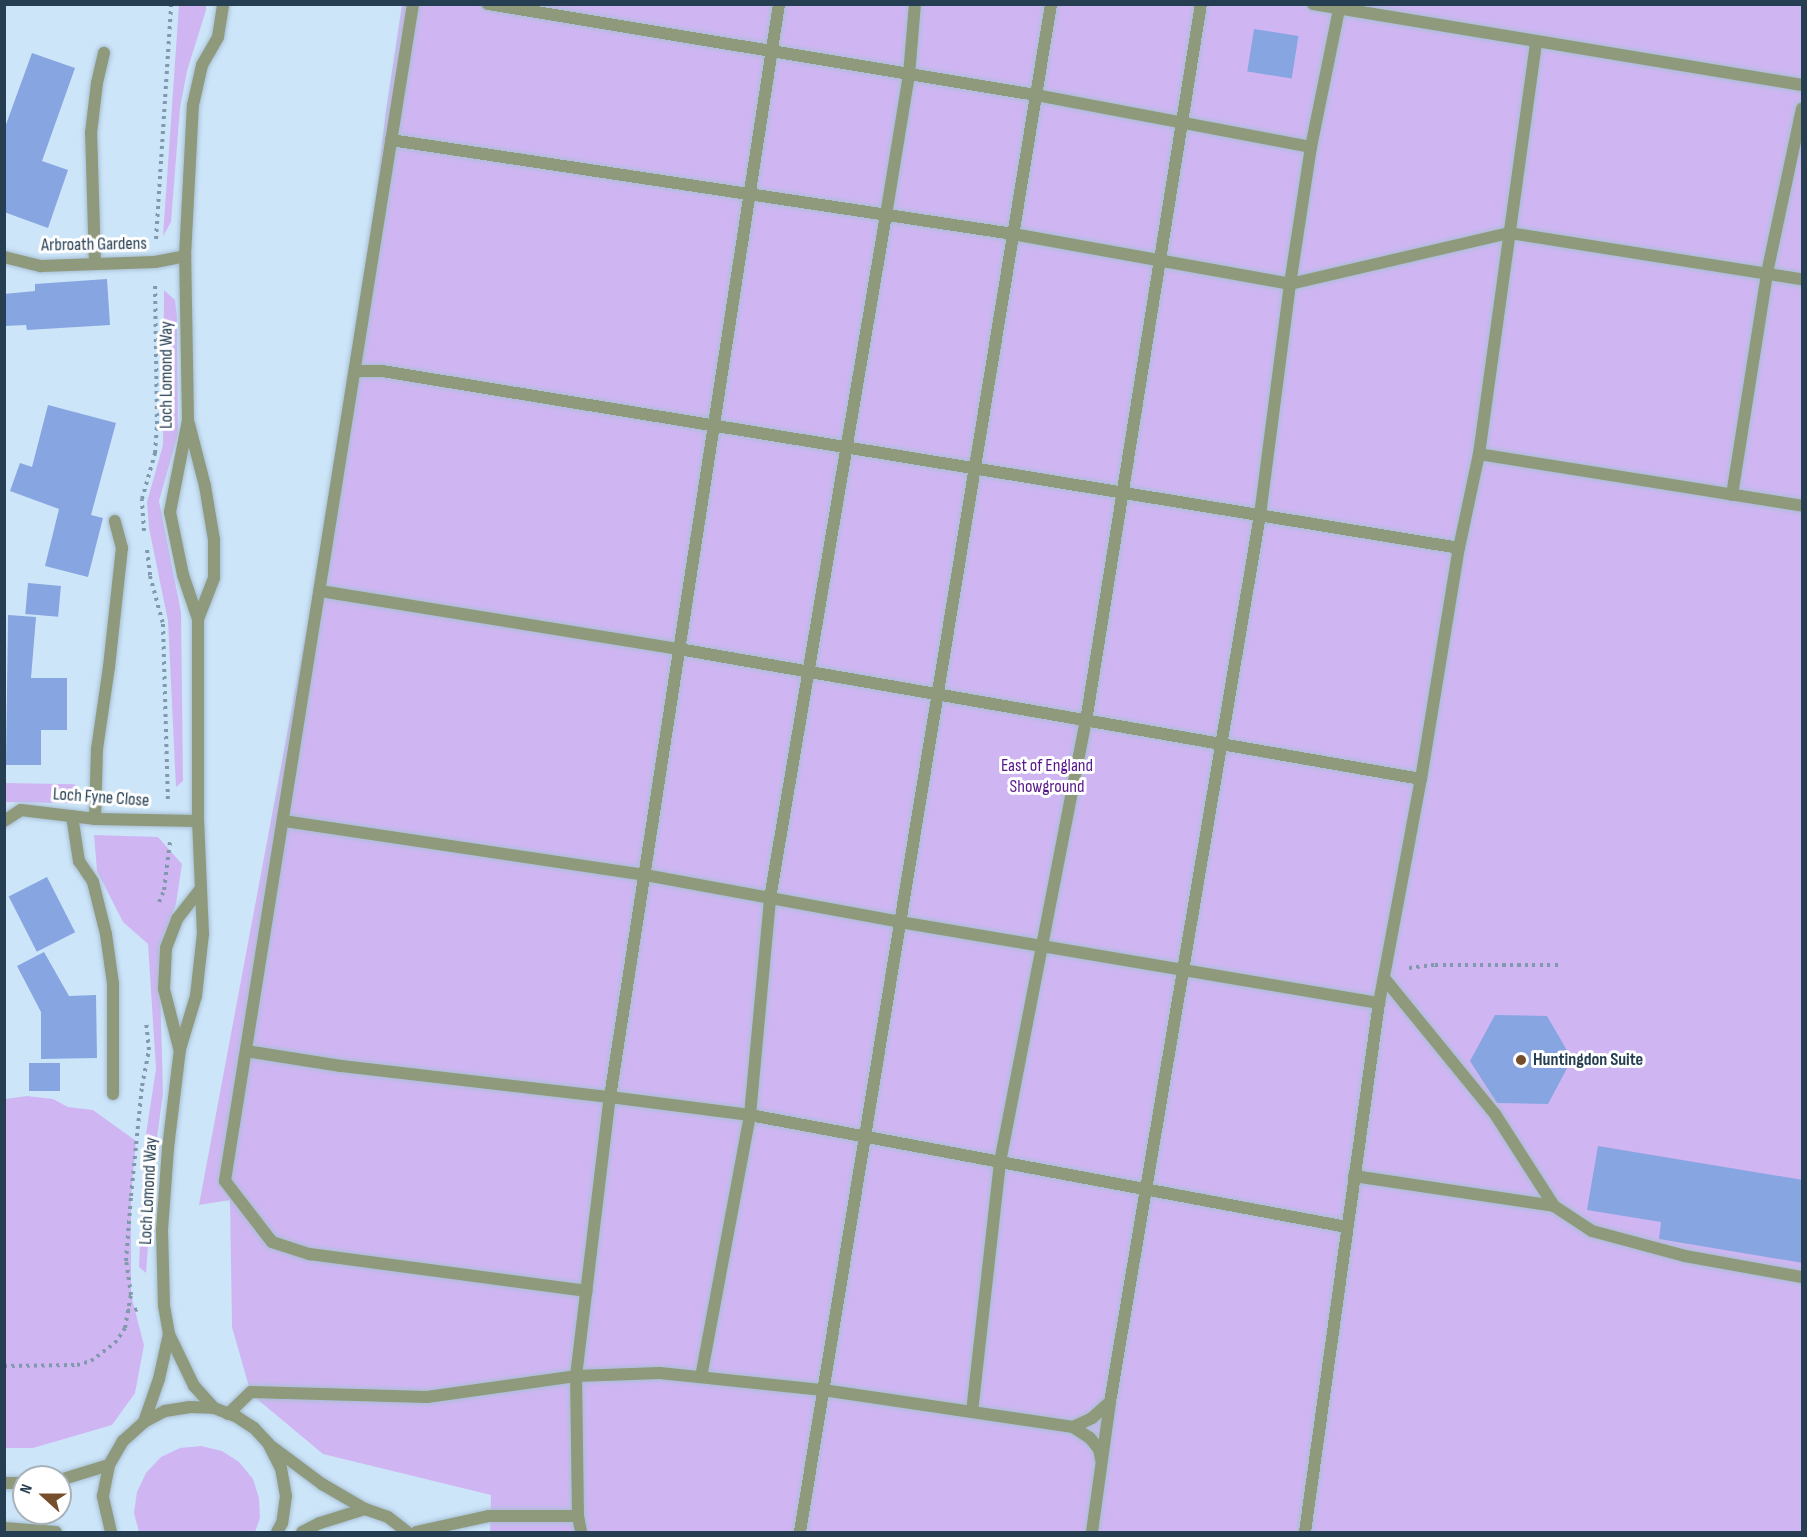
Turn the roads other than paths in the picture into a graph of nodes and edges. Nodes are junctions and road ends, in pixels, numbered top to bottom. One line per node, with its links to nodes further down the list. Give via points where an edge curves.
1 (223, 4): 24 (street, Loch Lomond Way, via 218,37 202,65 193,105)
2 (413, 4): 18 (street)
3 (488, 4): 12 (street)
4 (779, 4): 12 (street)
5 (915, 4): 13 (street)
6 (1051, 4): 15 (street)
7 (1201, 4): 17 (street)
8 (1313, 4): 9 (street)
9 (1339, 9): 10 (street); 19 (street)
10 (1536, 43): 14 (street); 22 (street)
11 (104, 53): 27 (street, via 91,133)
12 (772, 53): 13 (street); 20 (street)
13 (909, 75): 15 (street); 21 (street)
14 (1803, 85)
15 (1036, 94): 17 (street); 23 (street)
16 (1803, 109): 28 (street)
17 (1181, 122): 19 (street); 26 (street)
18 (391, 140): 20 (street); 31 (street)
19 (1311, 147): 30 (street)
20 (750, 193): 21 (street); 33 (street)
21 (886, 215): 23 (street); 34 (street)
22 (1510, 233): 28 (street); 30 (street); 35 (street)
23 (1013, 234): 26 (street); 36 (street)
24 (185, 256): 27 (street, Arbroath Gardens, via 154,262); 32 (street, Loch Lomond Way)
25 (4, 257): 27 (street, Arbroath Gardens, via 41,266)
26 (1159, 260): 30 (street); 37 (street)
27 (95, 264)
28 (1767, 273): 29 (street); 38 (street)
29 (1803, 279)
30 (1290, 284): 40 (street)
31 (355, 371): 33 (street, via 382,371); 43 (street)
32 (188, 420): 44 (street, Loch Lomond Way, via 170,512 183,575); 44 (street, via 214,540 214,578)
33 (714, 426): 34 (street); 45 (street)
34 (848, 447): 36 (street); 46 (street)
35 (1479, 454): 38 (street); 42 (street)
36 (975, 467): 37 (street); 47 (street)
37 (1125, 492): 40 (street); 48 (street)
38 (1732, 495): 39 (street)
39 (1803, 506)
40 (1260, 515): 42 (street); 49 (street)
41 (115, 521): 52 (street, via 122,548 97,749)
42 (1459, 548): 50 (street)
43 (320, 591): 45 (street); 55 (street)
44 (198, 619): 53 (street, Loch Lomond Way)
45 (680, 649): 46 (street); 56 (street)
46 (809, 672): 47 (street); 58 (street)
47 (937, 694): 48 (street); 59 (street)
48 (1086, 721): 49 (street); 60 (street)
49 (1222, 744): 50 (street); 61 (street)
50 (1421, 779): 62 (street)
51 (72, 816): 52 (street, Loch Fyne Close); 54 (street, Loch Fyne Close, via 21,810); 66 (street, via 79,861 93,882 106,934 113,984)
52 (95, 819): 53 (street, Loch Fyne Close)
53 (198, 820): 57 (street, Loch Lomond Way)
54 (4, 821)
55 (284, 821): 56 (street); 65 (street)
56 (645, 875): 58 (street); 67 (street)
57 (200, 890): 64 (street, Loch Lomond Way, via 203,934 196,996); 64 (street, Loch Lomond Way, via 177,918 166,948 164,989)
58 (770, 898): 59 (street); 68 (street)
59 (900, 922): 60 (street); 69 (street)
60 (1041, 946): 61 (street); 70 (street)
61 (1182, 970): 63 (street); 72 (street)
62 (1384, 978): 63 (street); 73 (street, via 1495,1114)
63 (1379, 1003): 71 (street)
64 (180, 1049): 77 (street, Loch Lomond Way, via 162,1230 164,1306)
65 (246, 1051): 67 (street); 76 (street, via 225,1181 272,1242 310,1254)
66 (113, 1094)
67 (610, 1097): 68 (street); 76 (street)
68 (750, 1116): 69 (street); 79 (street)
69 (864, 1137): 70 (street); 80 (street)
70 (1000, 1162): 72 (street); 83 (street)
71 (1354, 1176): 73 (street); 74 (street)
72 (1146, 1190): 74 (street); 81 (street)
73 (1554, 1206): 75 (street, via 1592,1231 1685,1256)
74 (1347, 1227): 103 (street)
75 (1803, 1277)
76 (587, 1291): 78 (street)
77 (169, 1334): 82 (street, Loch Lomond Way, via 194,1386); 85 (street, Loch Lomond Way)
78 (576, 1376): 79 (street, via 660,1373); 84 (street, via 427,1397 251,1392); 92 (street)
79 (701, 1377): 80 (street)
80 (823, 1390): 83 (street); 101 (street)
81 (1110, 1402): 86 (street, via 1092,1418); 88 (street)
82 (214, 1408): 84 (street); 85 (street, via 165,1411)
83 (972, 1412): 86 (street)
84 (228, 1414): 87 (street, via 254,1428)
85 (144, 1422): 89 (street, via 123,1441)
86 (1073, 1427): 88 (street, via 1099,1449)
87 (268, 1443): 91 (street, via 322,1484); 96 (street, via 281,1468 286,1496)
88 (1102, 1463): 102 (street)
89 (109, 1465): 90 (street); 95 (street, via 103,1496)
90 (72, 1476)
91 (365, 1509): 97 (street); 98 (street, via 388,1517)
92 (578, 1516): 99 (street, via 489,1516); 100 (street)
93 (4, 1528): 94 (street)
94 (56, 1533)
95 (111, 1533)
96 (277, 1533)
97 (302, 1533)
98 (407, 1533)
99 (416, 1533)
100 (581, 1533)
101 (800, 1533)
102 (1092, 1533)
103 (1305, 1533)

